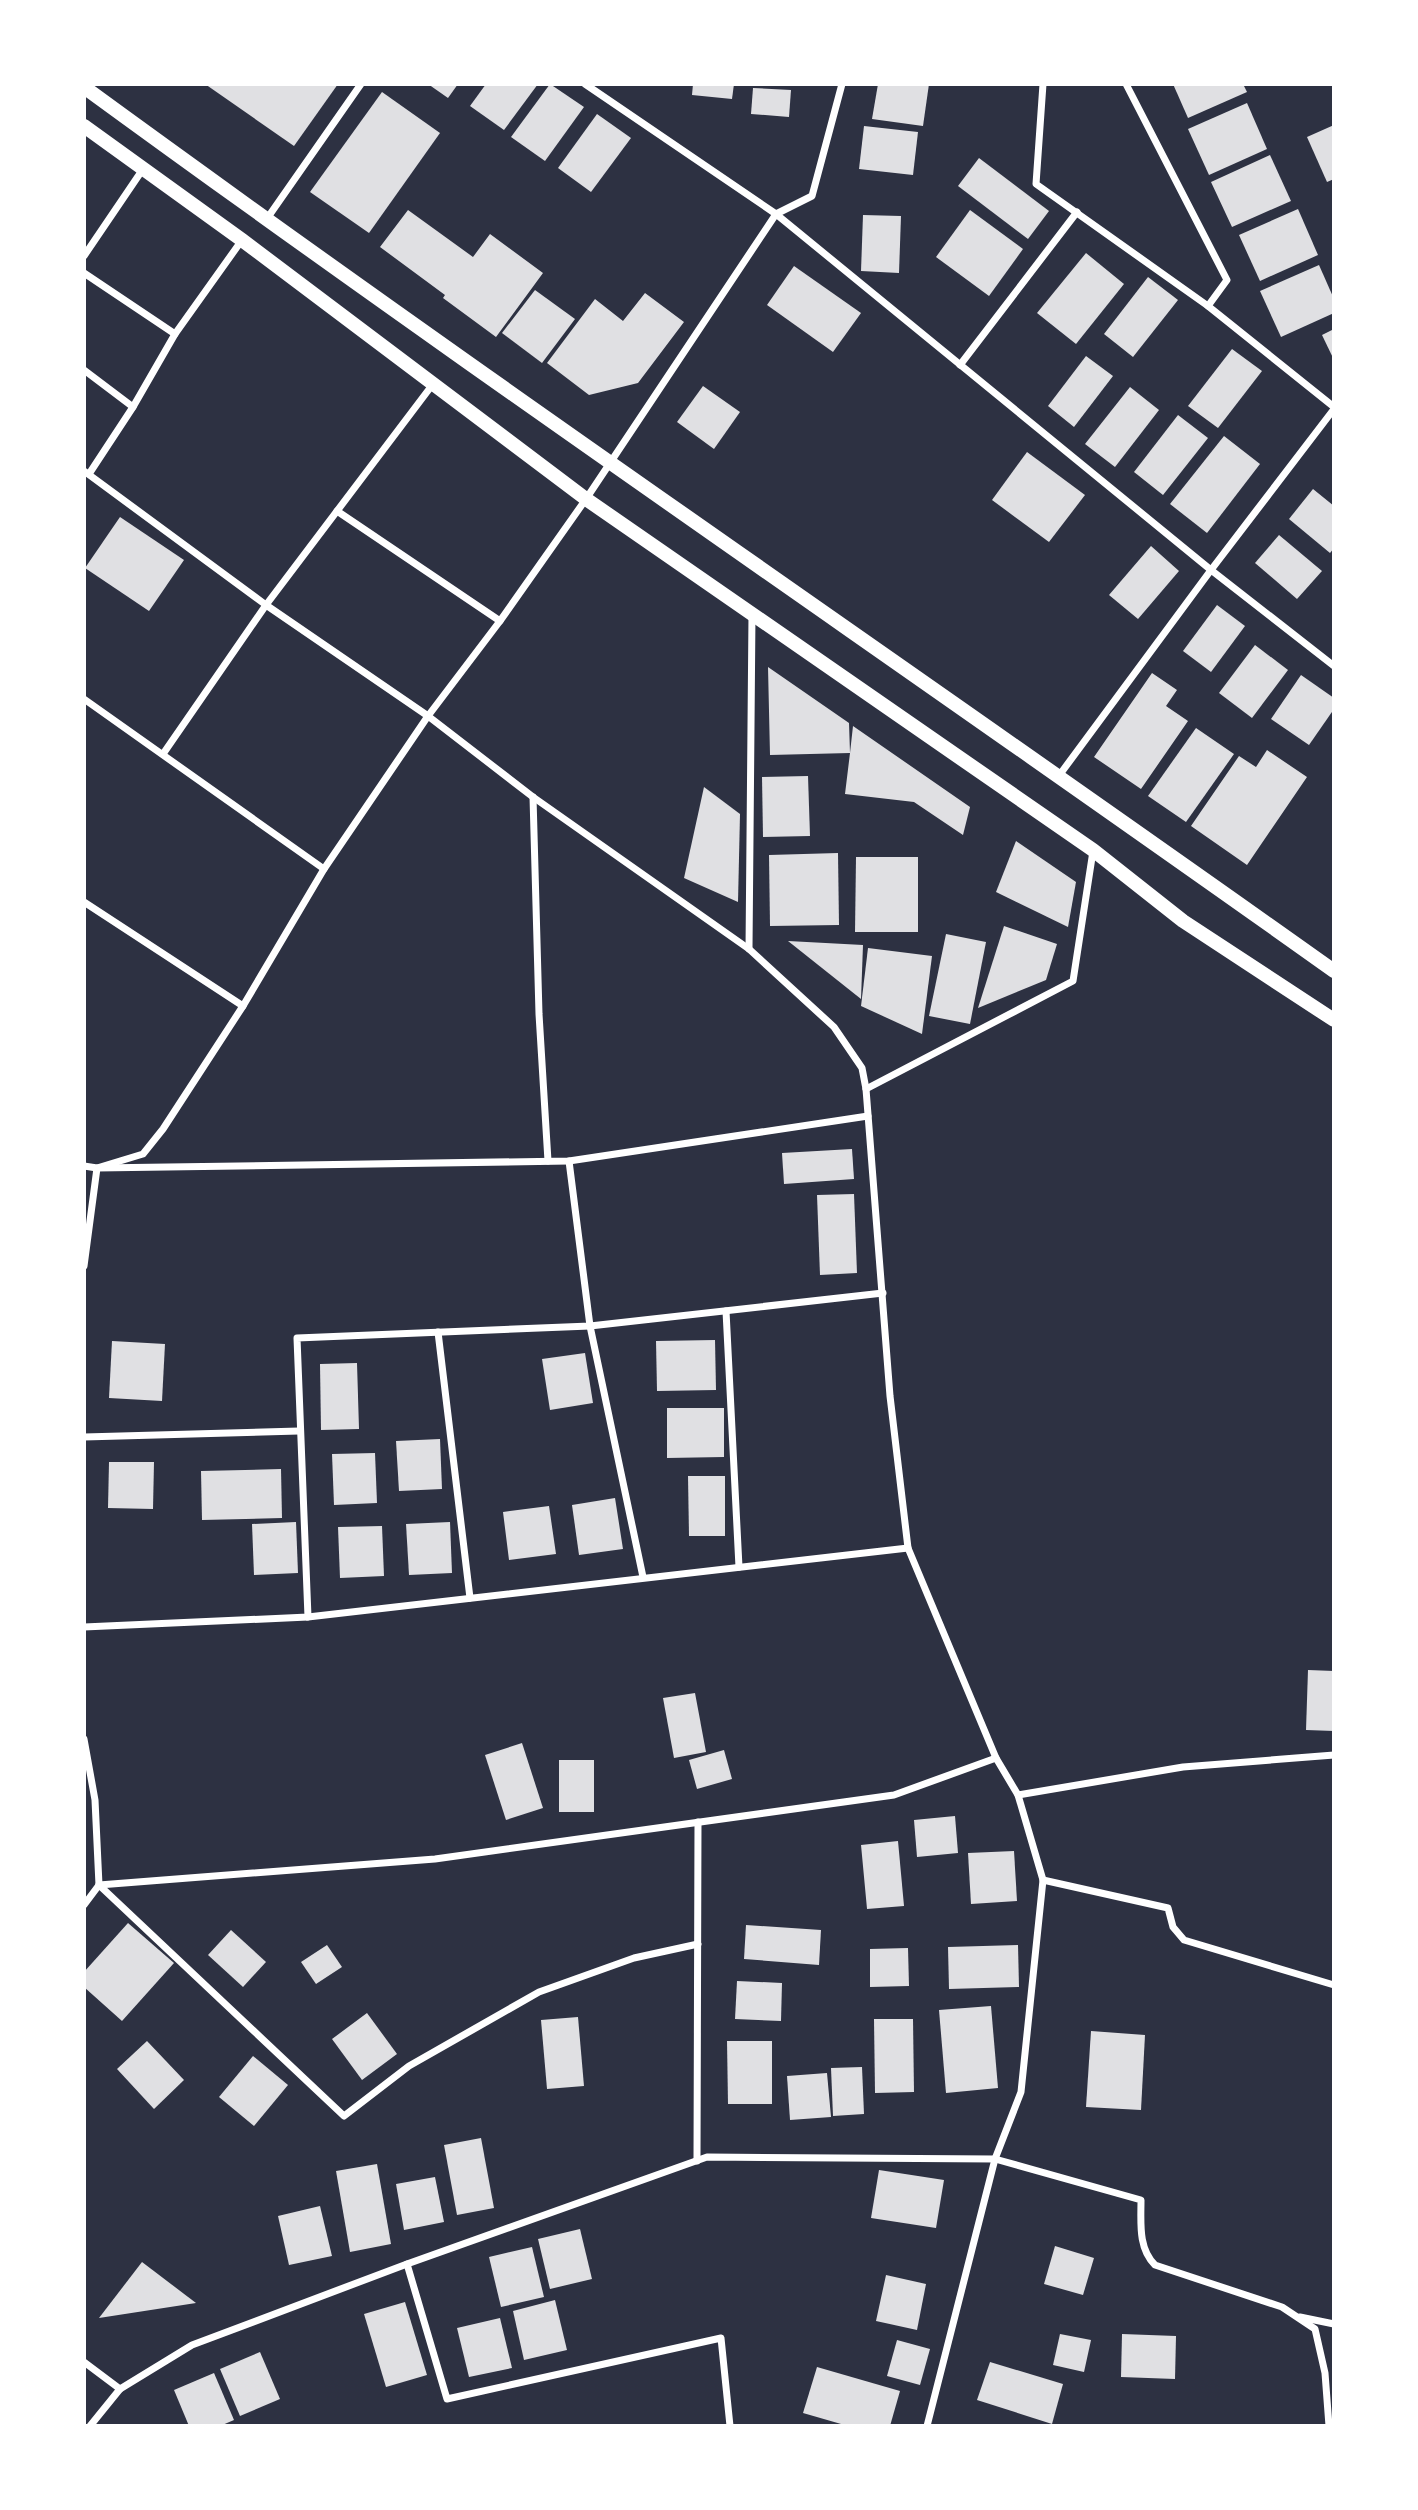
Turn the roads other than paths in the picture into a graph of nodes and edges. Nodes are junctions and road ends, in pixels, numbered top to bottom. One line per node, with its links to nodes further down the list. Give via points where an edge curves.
1 (361, 84): 11 (street)
2 (585, 84): 10 (street)
3 (842, 84): 10 (street, via 812,197)
4 (1043, 84): 9 (street, via 1036,184)
5 (1126, 84): 15 (street, via 1227,280)
6 (84, 87): 11 (main road)
7 (84, 126): 8 (main road)
8 (143, 169): 12 (main road); 13 (street)
9 (1077, 212): 15 (street); 17 (street)
10 (776, 214): 17 (street); 22 (street)
11 (266, 220): 22 (main road)
12 (242, 240): 16 (street); 19 (main road)
13 (84, 256)
14 (84, 273): 16 (street)
15 (1208, 306): 21 (street)
16 (175, 334): 20 (street)
17 (960, 365): 26 (street)
18 (84, 370): 20 (street)
19 (433, 384): 24 (main road); 25 (street)
20 (133, 407): 23 (street)
21 (1334, 408): 26 (street)
22 (609, 463): 24 (street); 34 (main road)
23 (86, 472): 27 (street)
24 (586, 499): 28 (main road); 29 (street)
25 (337, 512): 27 (street); 29 (street)
26 (1211, 570): 30 (street); 34 (street)
27 (266, 605): 32 (street); 33 (street)
28 (752, 612): 36 (main road); 39 (street)
29 (499, 621): 32 (street)
30 (1334, 666)
31 (84, 699): 33 (street)
32 (428, 716): 35 (street); 37 (street)
33 (163, 754): 37 (street)
34 (1058, 777): 40 (main road)
35 (533, 797): 39 (street); 45 (street)
36 (1093, 850): 42 (main road, via 1183,921); 43 (street, via 1073,981)
37 (324, 870): 41 (street)
38 (84, 902): 41 (street)
39 (750, 949): 43 (street, via 834,1027 862,1068)
40 (1334, 971)
41 (243, 1006): 48 (street, via 143,1154)
42 (1334, 1020)
43 (866, 1089): 44 (street)
44 (868, 1116): 46 (street); 50 (street)
45 (548, 1161): 46 (street); 48 (street)
46 (569, 1161): 52 (street)
47 (84, 1166): 48 (street)
48 (97, 1168): 49 (street)
49 (84, 1266)
50 (884, 1293): 51 (street); 56 (street, via 890,1396)
51 (726, 1311): 52 (street); 57 (street)
52 (590, 1326): 53 (street); 58 (street)
53 (438, 1332): 54 (street, via 297,1338); 59 (street)
54 (299, 1431): 55 (street); 60 (street)
55 (84, 1437)
56 (908, 1548): 57 (street); 64 (street)
57 (739, 1567): 58 (street)
58 (643, 1577): 59 (street)
59 (470, 1598): 60 (street)
60 (307, 1617): 61 (street)
61 (84, 1627)
62 (84, 1739): 68 (street, via 95,1800)
63 (1334, 1755): 65 (street, via 1183,1767)
64 (996, 1758): 65 (street); 66 (street, via 894,1796)
65 (1017, 1795): 67 (street)
66 (698, 1822): 68 (street, via 435,1859); 70 (street)
67 (1043, 1880): 71 (street, via 1168,1908 1173,1927 1184,1940); 72 (street, via 1021,2092)
68 (99, 1885): 69 (street); 70 (street, via 344,2116 409,2066 539,1992 634,1958)
69 (84, 1905)
70 (698, 1944): 73 (street)
71 (1334, 1985)
72 (995, 2159): 73 (street, via 707,2157); 75 (street, via 1141,2200 1145,2255 1155,2265 1282,2307); 81 (street)
73 (697, 2161): 74 (street)
74 (407, 2264): 78 (street, via 192,2345); 80 (street, via 447,2399 721,2338)
75 (1296, 2316): 76 (street); 82 (street, via 1315,2329 1325,2372)
76 (1334, 2324)
77 (84, 2361): 78 (street)
78 (120, 2389): 79 (street)
79 (90, 2426)
80 (730, 2426)
81 (927, 2426)
82 (1329, 2426)

